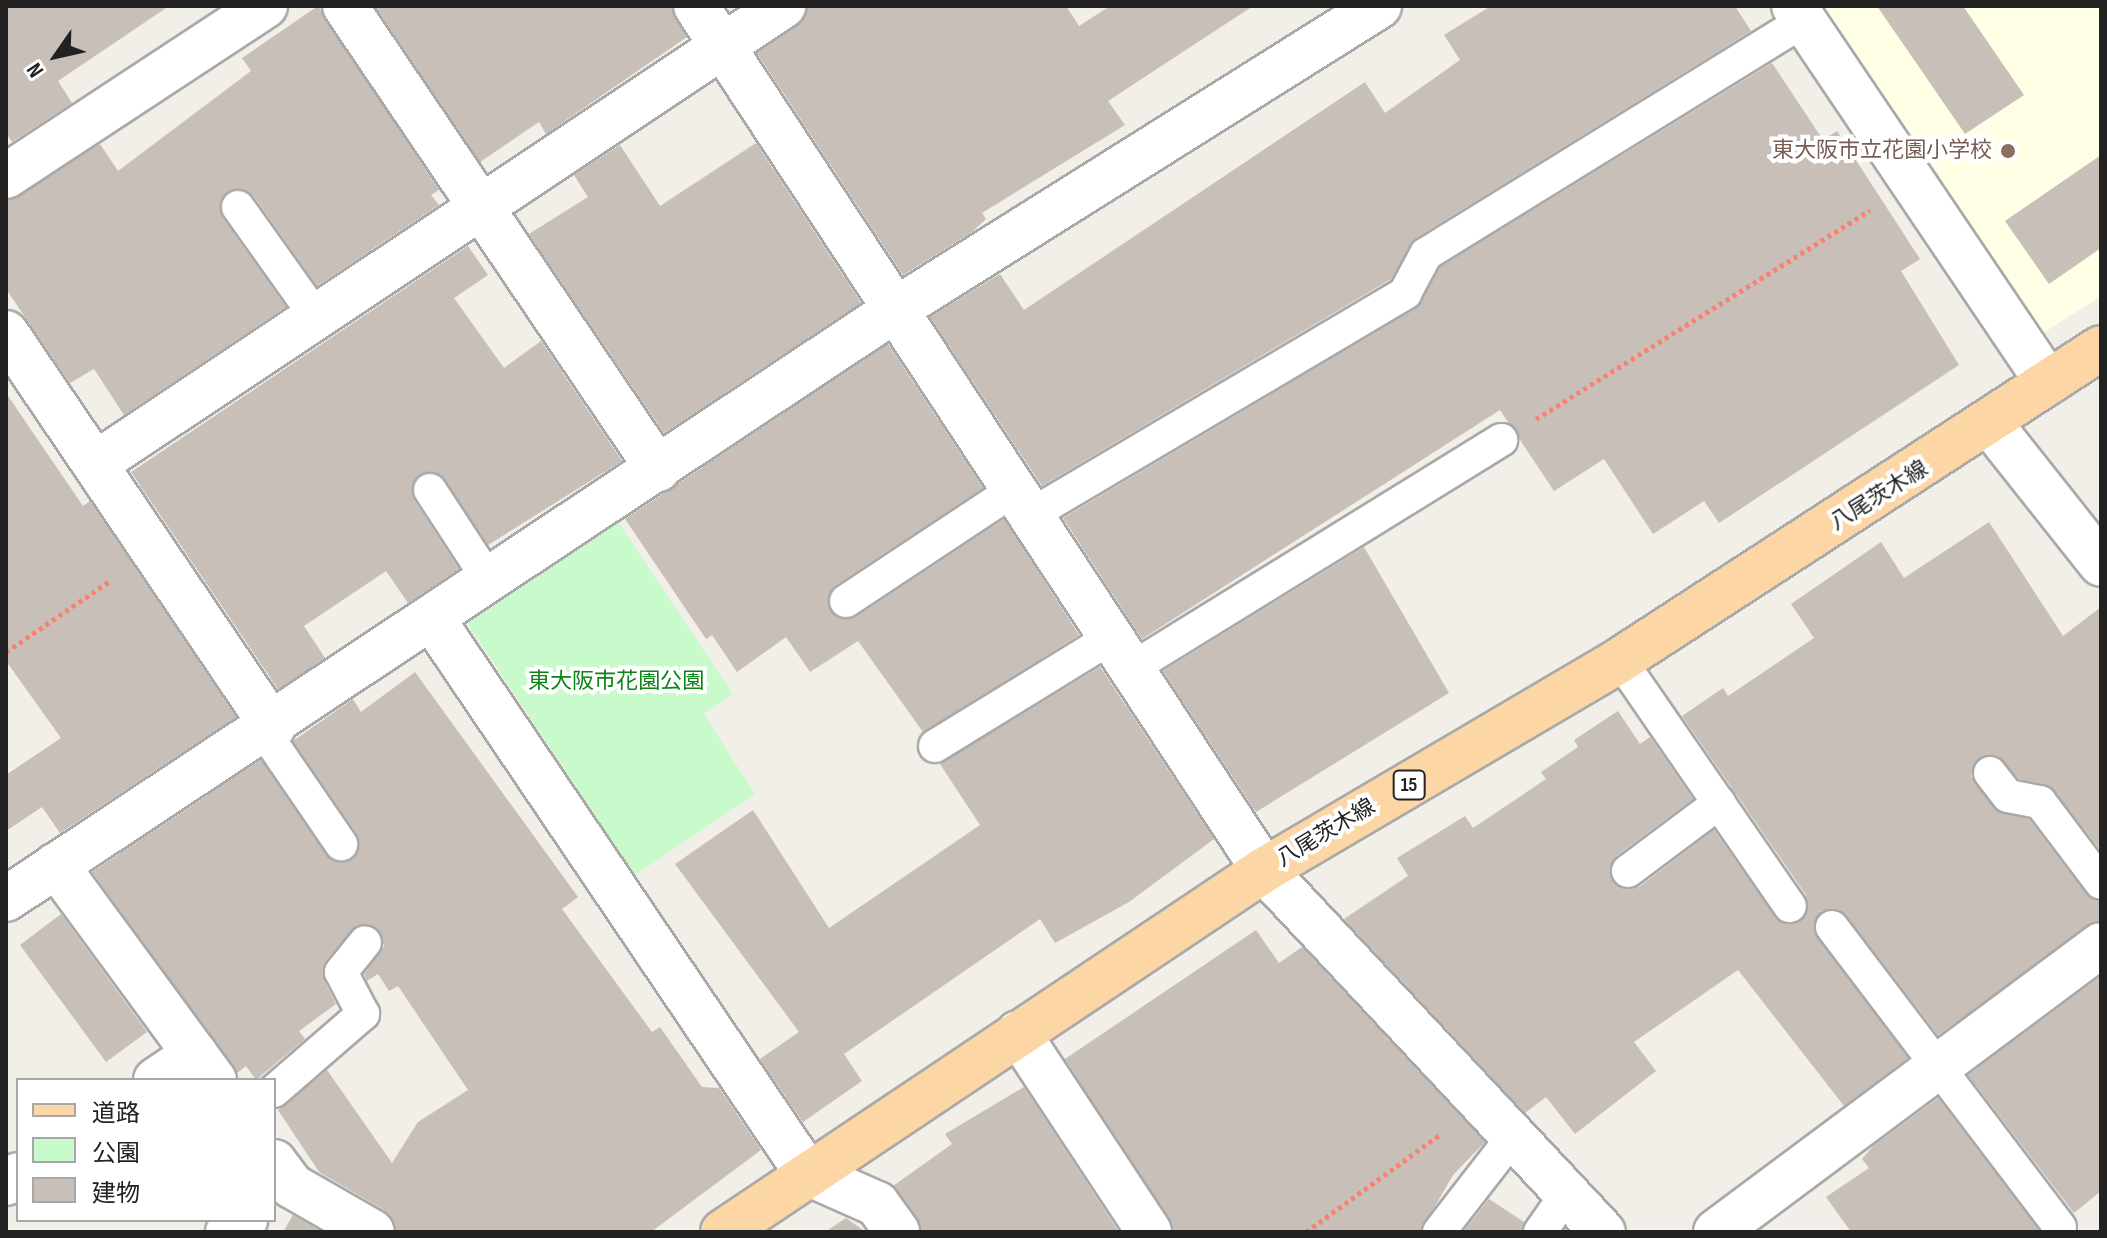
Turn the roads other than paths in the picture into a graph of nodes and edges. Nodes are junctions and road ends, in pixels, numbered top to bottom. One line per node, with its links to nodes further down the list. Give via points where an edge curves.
1 (265, 6): 8 (street)
2 (345, 6): 9 (street)
3 (696, 6): 7 (street)
4 (783, 6): 7 (street)
5 (1379, 6): 11 (street)
6 (1798, 13): 15 (street); 21 (lane, via 1426,254 1405,293)
7 (721, 45): 9 (street); 11 (street)
8 (6, 176)
9 (478, 203): 12 (street); 19 (street)
10 (238, 207): 12 (lane)
11 (898, 308): 19 (street); 21 (street)
12 (314, 314): 18 (street)
13 (6, 333): 18 (street)
14 (2101, 348): 15 (main road, 八尾茨木線 / 15)
15 (2048, 382): 16 (main road, 八尾茨木線 / 15)
16 (1991, 425): 22 (street); 27 (main road, 八尾茨木線 / 15)
17 (1501, 440): 26 (lane)
18 (95, 464): 28 (street)
19 (658, 469): 23 (street)
20 (430, 490): 23 (lane)
21 (1024, 502): 24 (lane); 26 (street)
22 (2101, 564)
23 (490, 582): 25 (street)
24 (846, 601)
25 (433, 620): 28 (street); 48 (street)
26 (1122, 653): 29 (lane); 34 (street)
27 (1620, 660): 31 (lane); 34 (main road, 八尾茨木線 / 15)
28 (269, 730): 32 (lane); 33 (street)
29 (935, 746)
30 (1990, 773): 36 (lane, via 2008,796 2040,802)
31 (1719, 803): 35 (lane); 38 (lane)
32 (341, 844)
33 (56, 865): 37 (street); 44 (street)
34 (1264, 870): 42 (main road, 八尾茨木線 / 15); 47 (street)
35 (1628, 871)
36 (2101, 883)
37 (6, 899)
38 (1790, 906)
39 (1832, 927): 43 (lane)
40 (365, 942): 46 (lane, via 341,972 363,1014)
41 (2101, 945): 43 (street)
42 (1018, 1033): 48 (main road, 八尾茨木線 / 15); 55 (street)
43 (1938, 1066): 51 (lane); 59 (street)
44 (204, 1067): 45 (street)
45 (163, 1078)
46 (276, 1089)
47 (1515, 1134): 50 (street); 56 (lane)
48 (807, 1173): 53 (main road, 八尾茨木線 / 15); 54 (street, via 877,1204)
49 (280, 1182): 52 (street)
50 (1568, 1192): 57 (lane); 58 (street)
51 (2060, 1227)
52 (372, 1232)
53 (723, 1232)
54 (897, 1232)
55 (1149, 1232)
56 (1439, 1232)
57 (1540, 1232)
58 (1603, 1232)
59 (1716, 1232)

